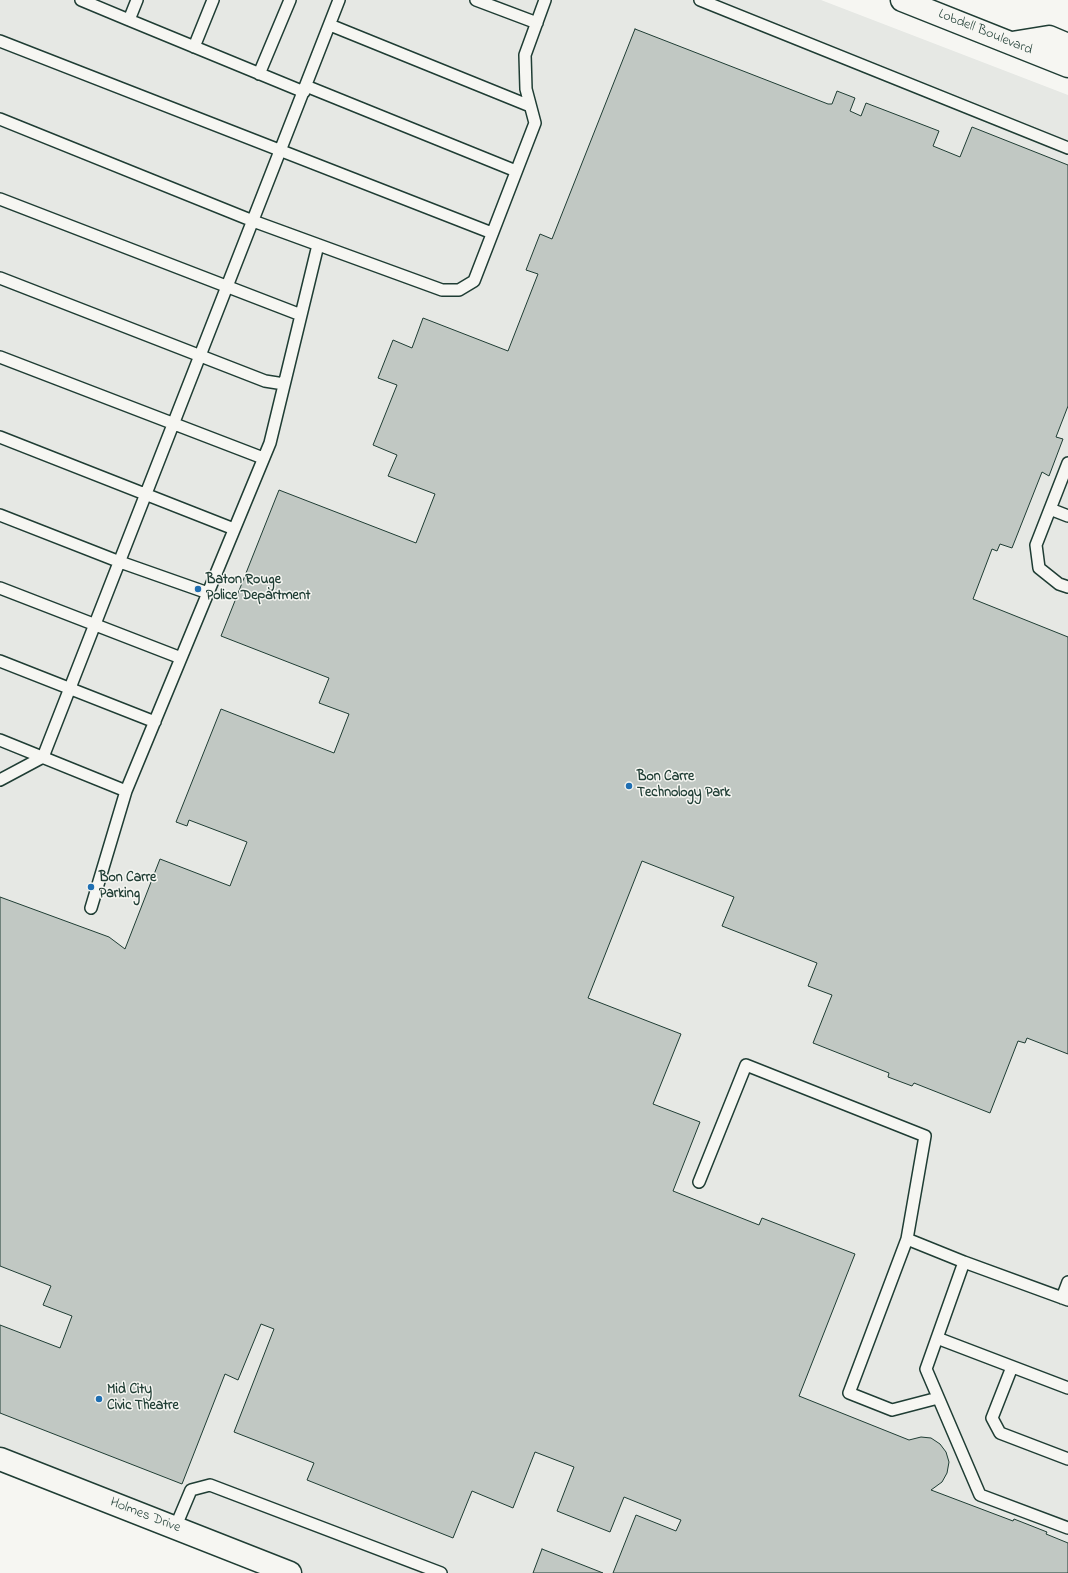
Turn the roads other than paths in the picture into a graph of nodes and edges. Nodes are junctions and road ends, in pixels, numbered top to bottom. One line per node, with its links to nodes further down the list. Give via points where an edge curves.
1 (81, 0): 10 (lane)
2 (137, 0): 10 (lane)
3 (213, 0): 16 (lane)
4 (290, 0): 18 (lane)
5 (339, 0): 12 (lane)
6 (476, 0): 11 (lane)
7 (545, 0): 11 (lane)
8 (700, 0): 22 (lane)
9 (902, 0): 14 (street, Lobdell Boulevard)
10 (129, 20): 16 (lane)
11 (537, 23): 20 (lane, via 525,55 526,89)
12 (330, 25): 19 (lane); 20 (lane)
13 (0, 40): 23 (lane)
14 (1010, 43): 15 (street, via 1049,37); 17 (street, Lobdell Boulevard)
15 (1068, 45)
16 (194, 47): 18 (lane)
17 (1068, 66)
18 (259, 74): 19 (lane)
19 (305, 89): 23 (lane); 24 (lane)
20 (530, 106): 24 (lane, via 534,123)
21 (0, 119): 26 (lane)
22 (1068, 148)
23 (281, 150): 26 (lane); 27 (lane)
24 (516, 171): 27 (lane)
25 (0, 199): 30 (lane)
26 (253, 221): 28 (lane); 30 (lane)
27 (492, 233): 28 (lane, via 474,280 459,290 442,290)
28 (318, 244): 31 (lane)
29 (0, 278): 32 (lane)
30 (228, 287): 31 (lane); 32 (lane)
31 (300, 315): 34 (lane)
32 (200, 356): 34 (lane, via 265,381); 35 (lane)
33 (0, 357): 35 (lane)
34 (284, 384): 37 (lane, via 270,443)
35 (174, 424): 37 (lane); 39 (lane)
36 (0, 438): 39 (lane)
37 (263, 458): 43 (lane)
38 (1068, 463): 40 (lane)
39 (146, 494): 43 (lane); 44 (lane)
40 (1050, 509): 42 (lane); 45 (lane, via 1036,545 1039,568 1059,584)
41 (0, 515): 44 (lane)
42 (1068, 516)
43 (234, 529): 47 (lane)
44 (120, 562): 47 (lane); 48 (lane)
45 (1068, 587)
46 (0, 588): 48 (lane)
47 (208, 593): 49 (lane)
48 (95, 625): 49 (lane); 51 (lane)
49 (182, 658): 52 (lane)
50 (0, 661): 51 (lane)
51 (70, 688): 52 (lane); 54 (lane)
52 (155, 722): 56 (lane)
53 (0, 740): 54 (lane)
54 (44, 757): 55 (lane); 56 (lane)
55 (0, 780)
56 (126, 791): 57 (lane)
57 (91, 908)
58 (699, 1182): 59 (lane, via 746,1065 925,1136)
59 (907, 1239): 60 (lane); 66 (lane, via 849,1393 892,1410)
60 (964, 1262): 62 (lane); 63 (lane)
61 (1068, 1282): 62 (lane)
62 (1065, 1299)
63 (937, 1338): 64 (lane); 66 (lane, via 926,1369)
64 (1012, 1367): 65 (lane); 68 (lane, via 992,1418 1000,1433)
65 (1068, 1388)
66 (938, 1398): 70 (lane, via 980,1495)
67 (0, 1459): 69 (street, Holmes Drive)
68 (1068, 1459)
69 (175, 1528): 71 (street, Holmes Drive); 72 (lane, via 191,1490 210,1484)
70 (1068, 1528)
71 (290, 1573)
72 (441, 1573)

